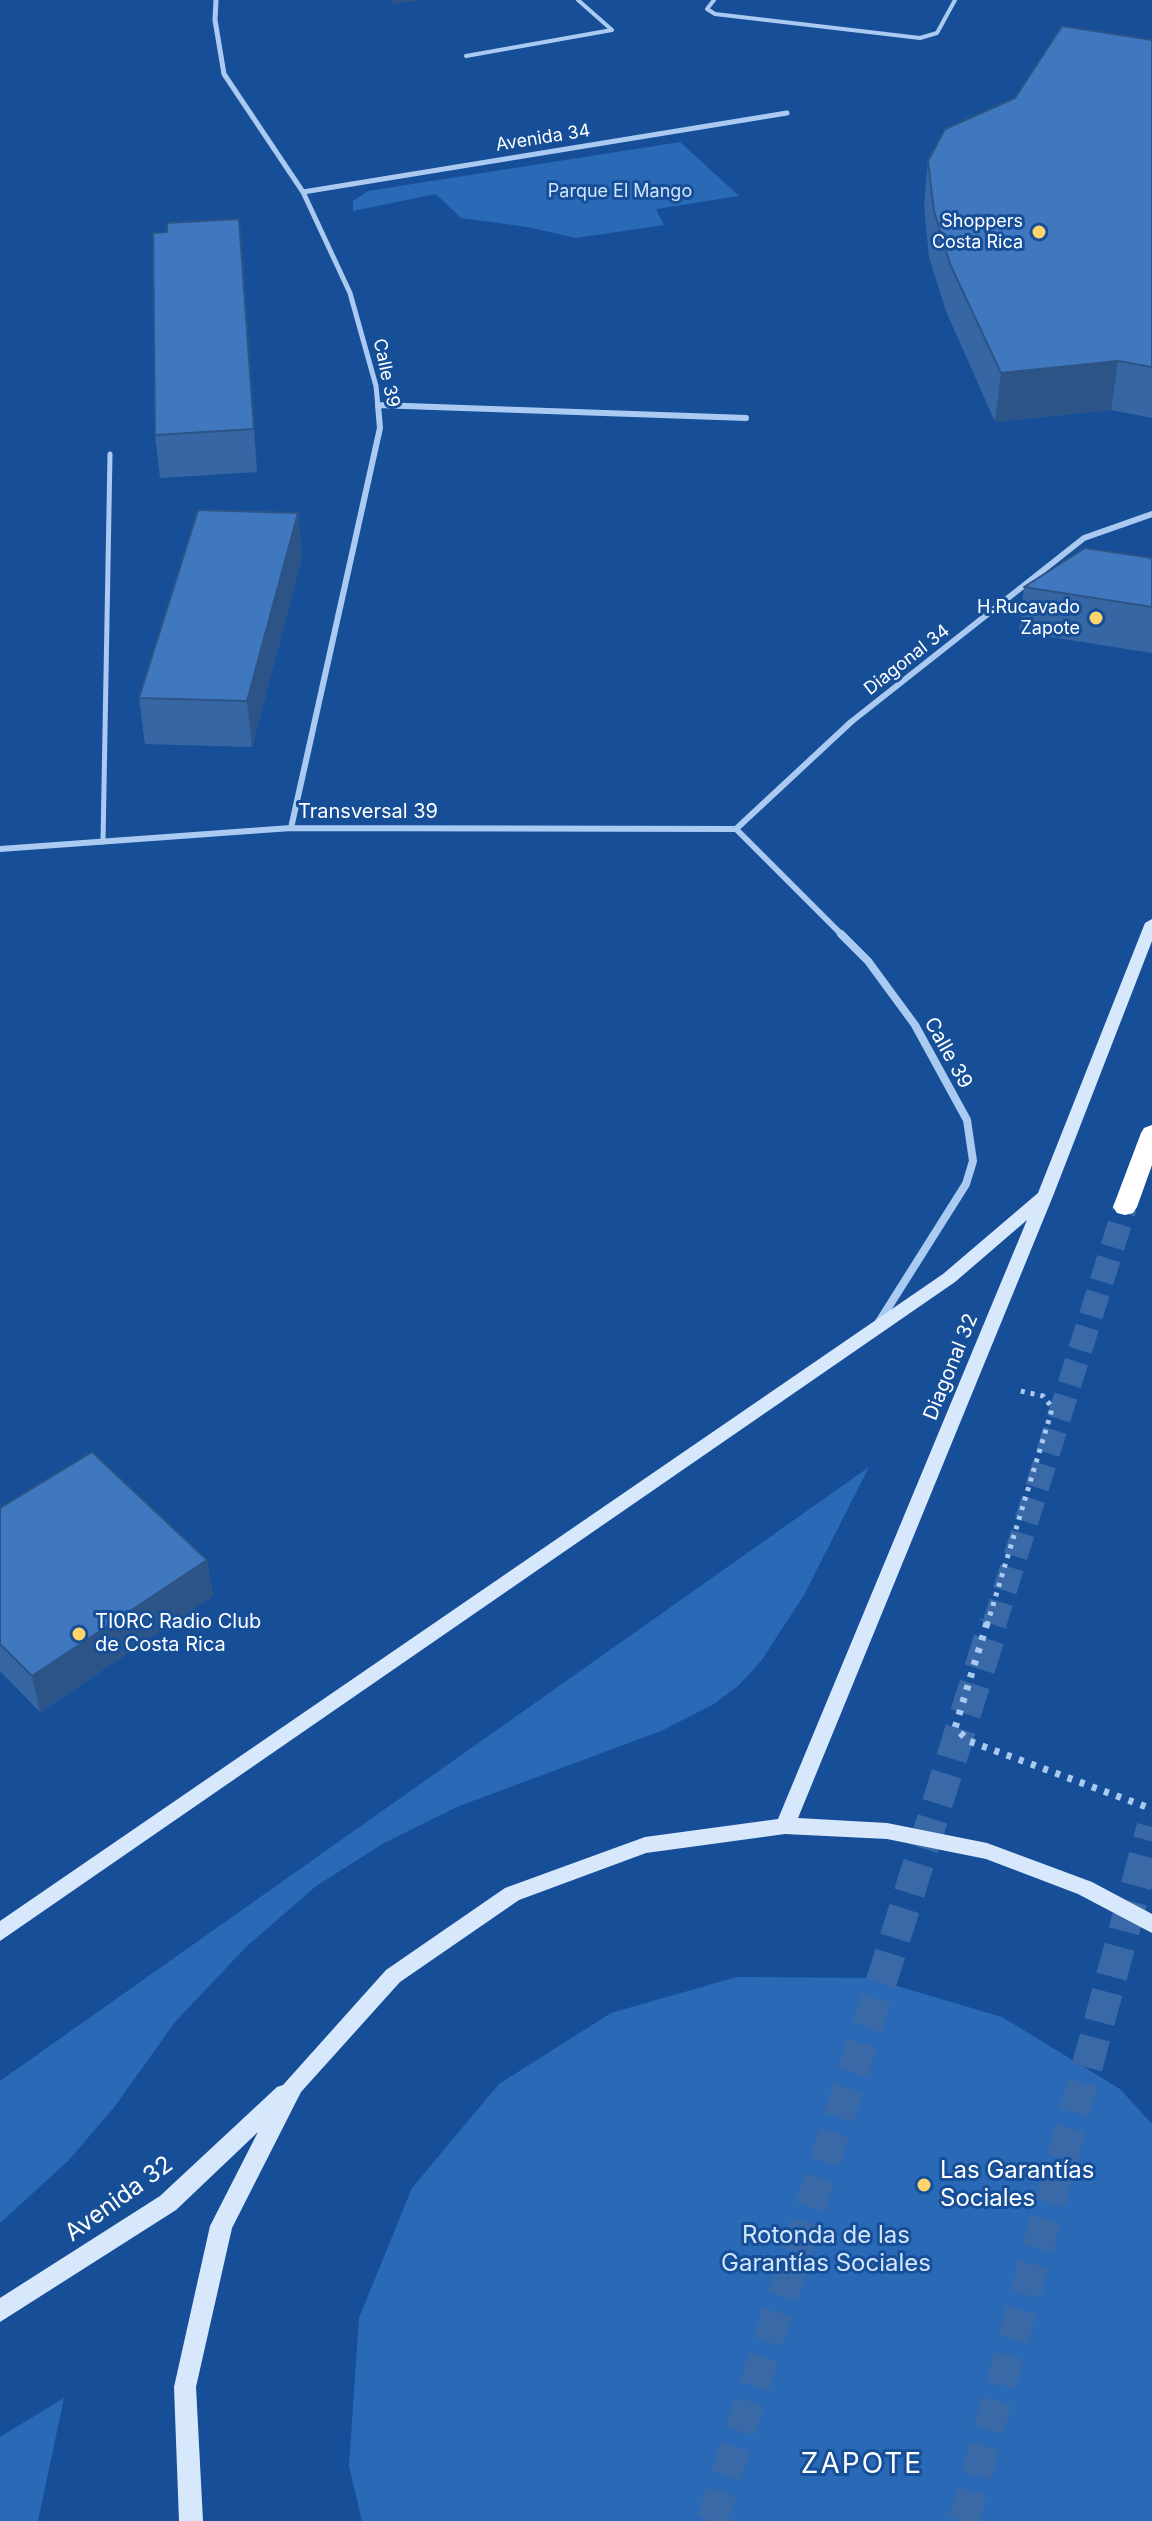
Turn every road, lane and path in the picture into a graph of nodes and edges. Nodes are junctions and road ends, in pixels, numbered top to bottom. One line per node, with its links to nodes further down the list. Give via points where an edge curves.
1 (216, 0): 7 (street, Calle 39, via 224,74)
2 (578, 0): 5 (lane, via 612,30)
3 (714, 0): 4 (lane, via 707,9 715,14 920,38 937,33)
4 (955, 0)
5 (466, 56)
6 (787, 113): 7 (street, Avenida 34)
7 (303, 192): 8 (street, Calle 39, via 350,293)
8 (378, 405): 9 (street); 12 (street, Calle 39, via 380,428)
9 (746, 418)
10 (110, 454): 14 (lane)
11 (1152, 514): 13 (street, Diagonal 34, via 1084,538 851,722)
12 (291, 828): 13 (street, Transversal 39); 14 (street, Transversal 39)
13 (736, 829): 20 (street, Calle 39, via 868,961 915,1025 967,1120 973,1161 966,1184)
14 (103, 842): 15 (street, Transversal 39)
15 (0, 849)
16 (1152, 923): 18 (main road, Diagonal 32)
17 (1152, 1133): 19 (highway)
18 (1045, 1196): 20 (main road, via 949,1278); 21 (main road, Diagonal 32)
19 (1125, 1207)
20 (873, 1330): 25 (main road)
21 (970, 1379): 22 (path, via 1043,1396 1051,1413 955,1728 969,1741); 23 (main road, Diagonal 32)
22 (1152, 1809)
23 (785, 1826): 24 (main road, via 887,1831 987,1851 1085,1888); 26 (main road, via 645,1845 512,1894 393,1976)
24 (1152, 1924)
25 (0, 1932)
26 (294, 2085): 27 (main road, Avenida 32, via 168,2203); 28 (main road, via 221,2226 185,2387)
27 (0, 2311)
28 (191, 2521)

